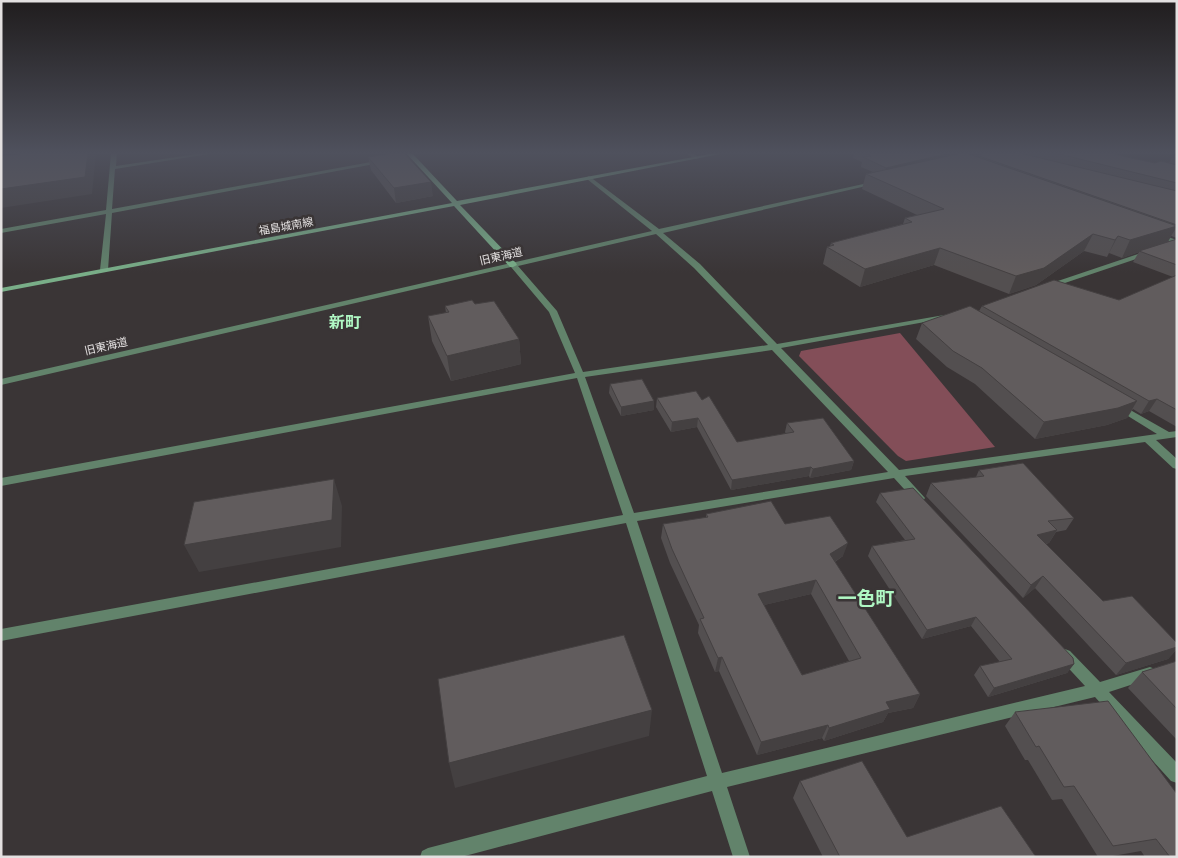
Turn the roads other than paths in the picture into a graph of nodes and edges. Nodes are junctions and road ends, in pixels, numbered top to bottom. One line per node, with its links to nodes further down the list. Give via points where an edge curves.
1 (110, 193): 8 (street)
2 (212, 193): 8 (street)
3 (445, 193): 7 (main road)
4 (515, 193): 7 (main road, 福島城南線)
5 (608, 193): 10 (street)
6 (828, 193): 10 (street, 旧東海道)
7 (456, 205): 13 (main road); 14 (main road, 福島城南線)
8 (108, 212): 9 (street); 14 (street)
9 (1, 231)
10 (658, 232): 13 (street, 旧東海道); 18 (street, via 697,266)
11 (1149, 232): 12 (street)
12 (1170, 246): 16 (street)
13 (513, 265): 19 (street, via 553,311); 20 (street, 旧東海道)
14 (104, 270): 15 (main road, 福島城南線)
15 (1, 290)
16 (1036, 290)
17 (961, 314): 18 (street)
18 (774, 347): 19 (street); 25 (street)
19 (580, 375): 26 (street); 28 (street)
20 (1, 382)
21 (1107, 400): 22 (street)
22 (1172, 434): 23 (street)
23 (1148, 439): 24 (street); 25 (street)
24 (1177, 465)
25 (896, 474): 27 (street); 28 (street)
26 (1, 482)
27 (923, 503)
28 (630, 518): 29 (street); 34 (street)
29 (1, 635)
30 (1057, 647): 32 (street)
31 (1168, 667): 32 (street)
32 (1097, 690): 33 (street); 34 (street)
33 (1177, 775)
34 (716, 782): 35 (street); 36 (street)
35 (428, 857)
36 (742, 857)

